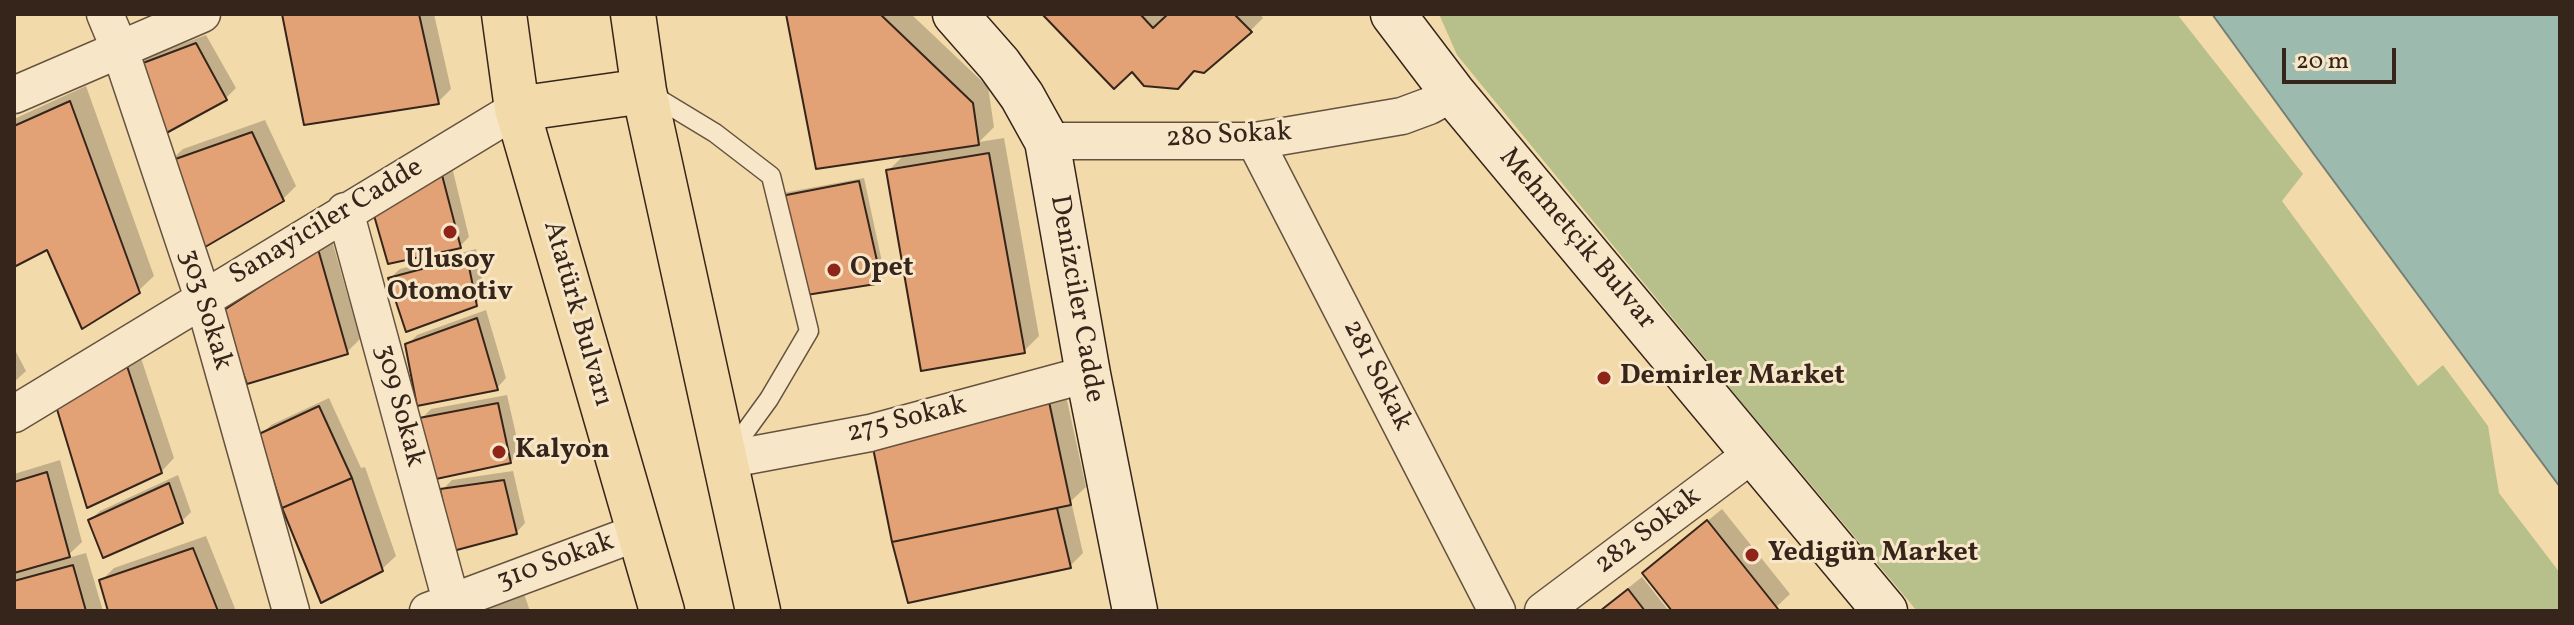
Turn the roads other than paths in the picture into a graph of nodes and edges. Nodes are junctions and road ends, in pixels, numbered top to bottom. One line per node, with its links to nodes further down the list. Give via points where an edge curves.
1 (105, 14): 7 (street, 303 Sokak)
2 (202, 14): 7 (street)
3 (504, 14): 11 (highway, Atatürk Bulvarı)
4 (633, 14): 8 (highway)
5 (955, 14): 12 (street, Denizciler Cadde, via 999,64)
6 (1393, 14): 9 (street, Mehmetçik Bulvar)
7 (120, 50): 10 (street); 15 (street, 303 Sokak)
8 (644, 91): 11 (highway); 19 (highway); 19 (lane, via 715,133 771,176 809,331)
9 (1453, 93): 13 (street, 280 Sokak, via 1402,116); 18 (street, Mehmetçik Bulvar)
10 (14, 95)
11 (517, 109): 14 (street, Sanayiciler Cadde); 20 (highway, Atatürk Bulvarı)
12 (1047, 141): 13 (street, 280 Sokak); 16 (street, Denizciler Cadde)
13 (1255, 141): 26 (street, 281 Sokak)
14 (345, 211): 15 (street, Sanayiciler Cadde); 21 (street, 309 Sokak)
15 (203, 298): 17 (street, Sanayiciler Cadde); 22 (street, 303 Sokak)
16 (1088, 374): 19 (street, 275 Sokak, via 870,433); 25 (street, Denizciler Cadde)
17 (14, 414)
18 (1755, 452): 27 (street, 282 Sokak); 28 (street, Mehmetçik Bulvar)
19 (725, 460): 24 (highway)
20 (639, 532): 21 (street, 310 Sokak); 23 (highway, Atatürk Bulvarı)
21 (439, 606)
22 (291, 611)
23 (662, 611)
24 (758, 611)
25 (1135, 611)
26 (1497, 611)
27 (1543, 611)
28 (1885, 611)

